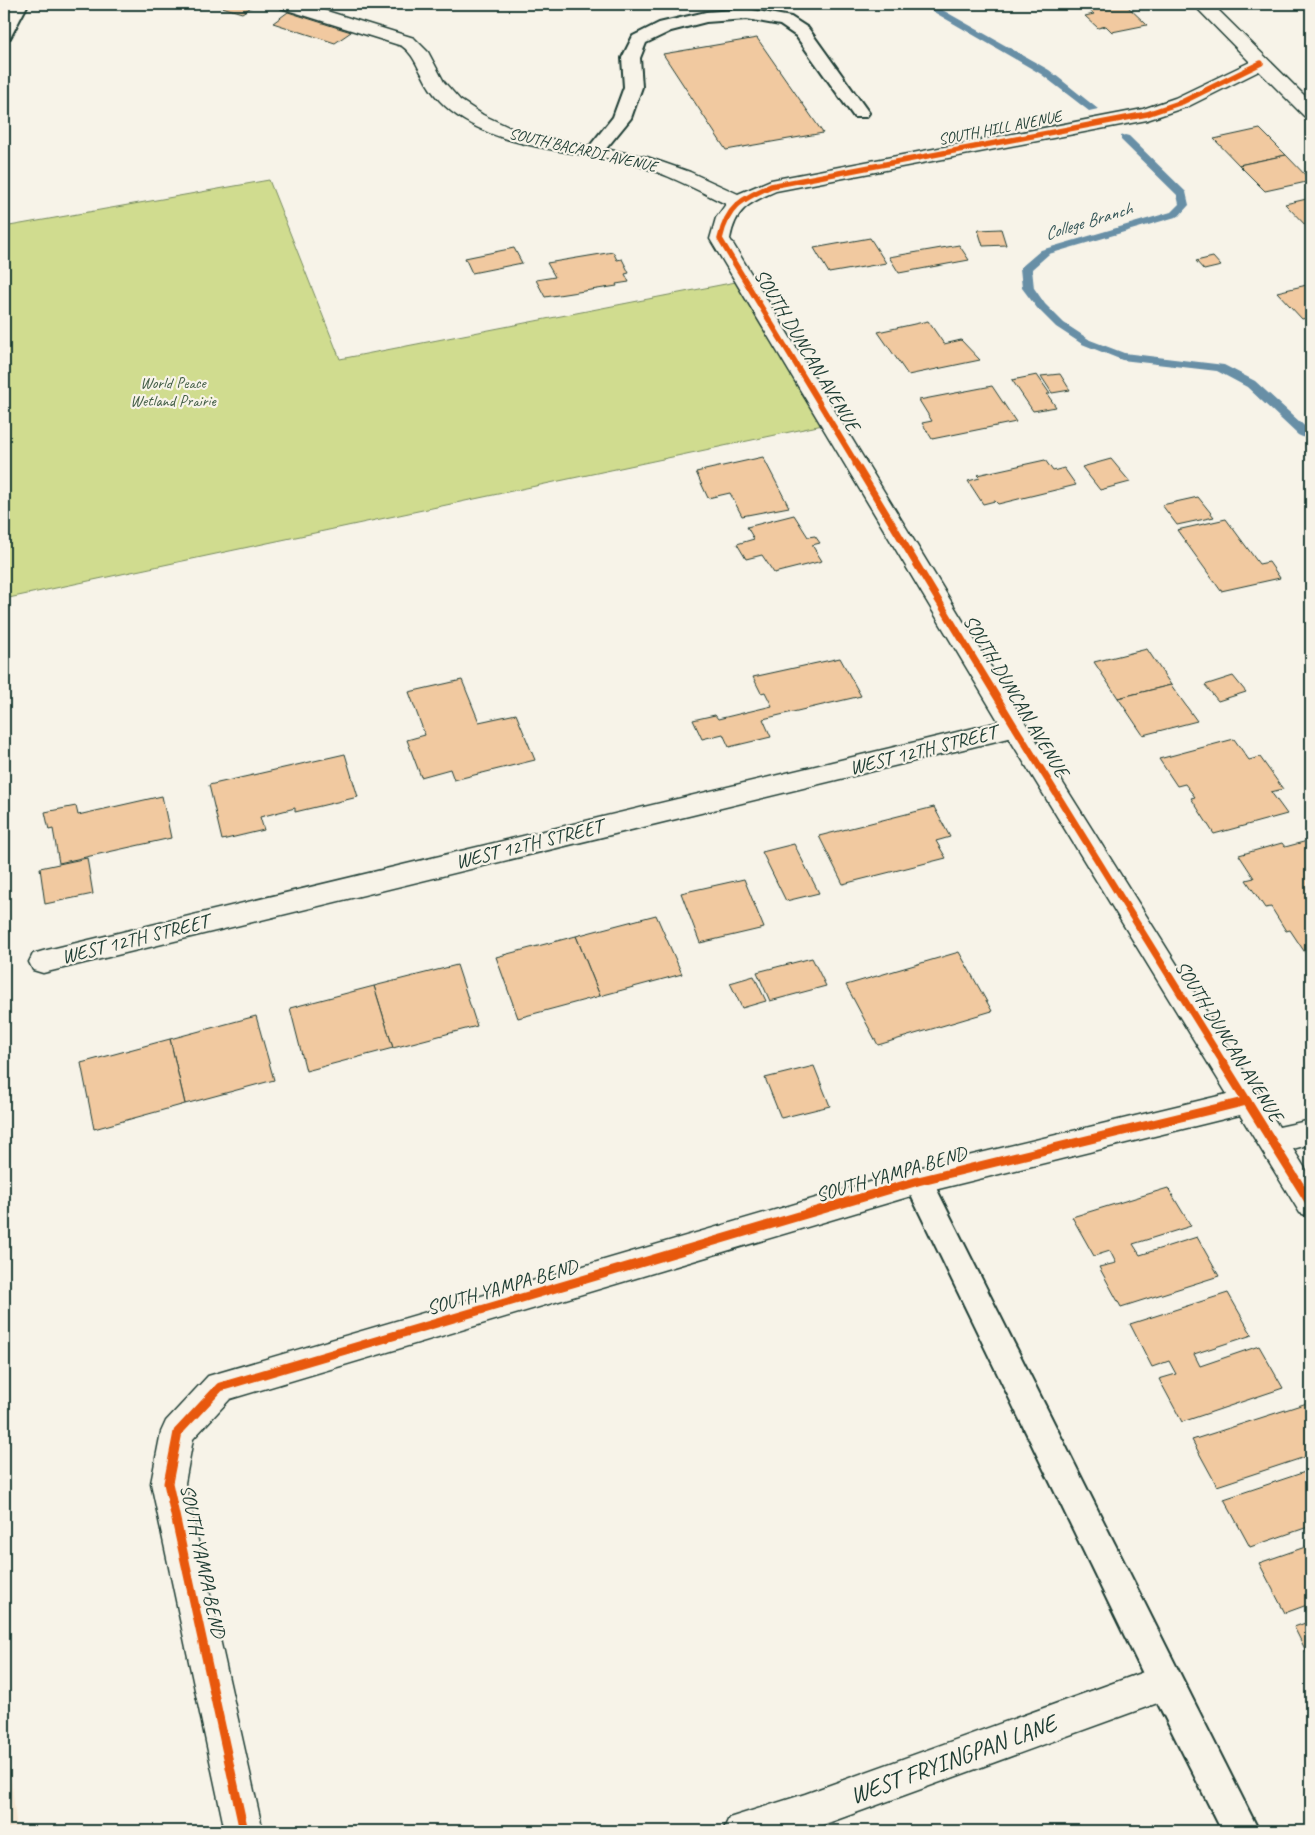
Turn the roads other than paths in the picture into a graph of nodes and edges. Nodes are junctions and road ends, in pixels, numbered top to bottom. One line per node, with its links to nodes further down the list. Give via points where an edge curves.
1 (20, 4): 4 (lane)
2 (287, 4): 8 (street, SOUTH BACARDI AVENUE, via 408,42 420,50 434,82 451,104 494,129 547,144)
3 (1202, 4): 5 (street)
4 (4, 34)
5 (1262, 63): 6 (street); 9 (street, SOUTH HILL AVENUE, via 1182,102 1147,114 771,186)
6 (1311, 112)
7 (860, 113): 8 (lane, via 802,32 785,21 747,14 706,17 665,27 639,40 631,58 633,87 622,118)
8 (594, 152): 9 (street, SOUTH BACARDI AVENUE, via 627,157 681,175)
9 (738, 202): 10 (street, SOUTH DUNCAN AVENUE, via 723,220 720,239)
10 (1015, 727): 11 (street, WEST 12TH STREET); 12 (street, SOUTH DUNCAN AVENUE)
11 (43, 962)
12 (1247, 1101): 14 (street, SOUTH DUNCAN AVENUE); 15 (street, SOUTH YAMPA BEND)
13 (1311, 1132): 14 (street)
14 (1272, 1141): 16 (street, SOUTH DUNCAN AVENUE)
15 (918, 1181): 17 (lane); 18 (street, SOUTH YAMPA BEND, via 220,1387 178,1432 168,1484)
16 (1311, 1204)
17 (1163, 1683): 19 (street, WEST FRYINGPAN LANE, via 805,1813); 20 (lane)
18 (244, 1831)
19 (742, 1831)
20 (1241, 1831)

